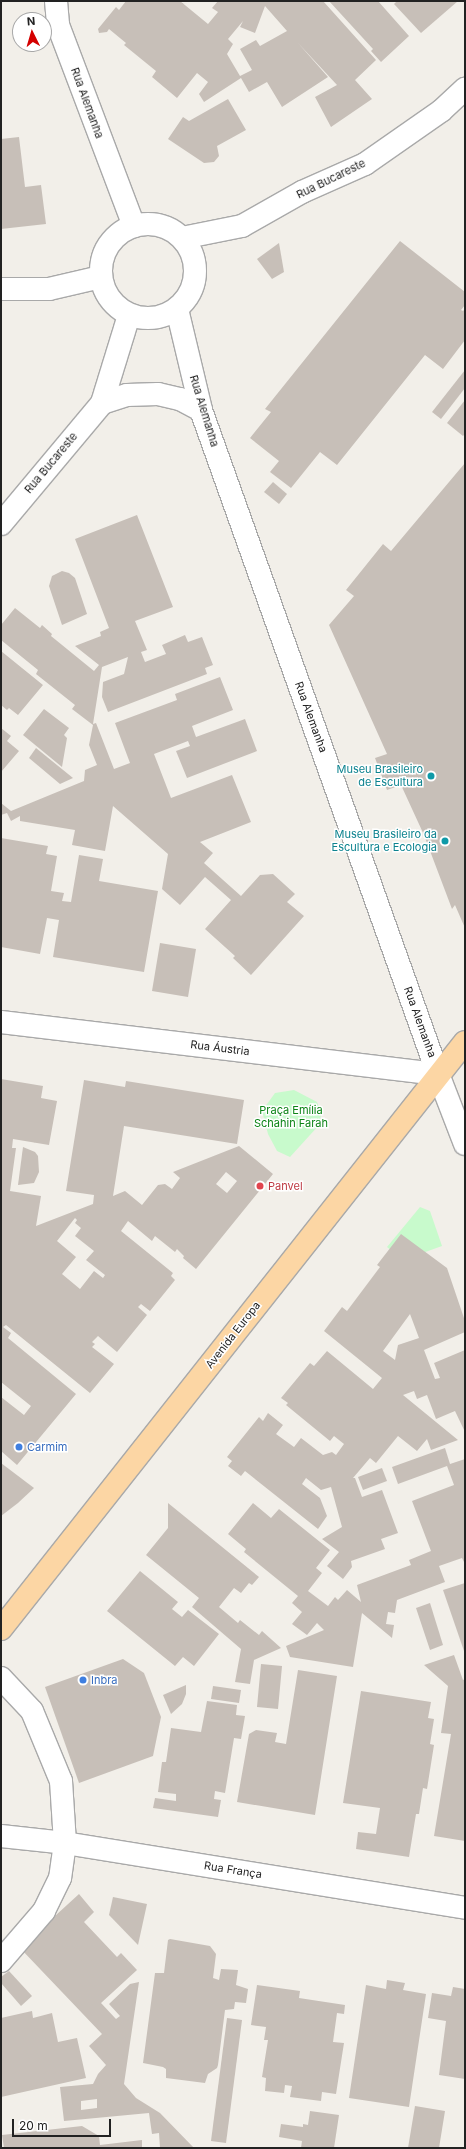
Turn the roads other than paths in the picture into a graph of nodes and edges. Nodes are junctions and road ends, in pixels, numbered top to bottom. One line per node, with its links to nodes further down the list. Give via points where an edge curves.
1 (56, 1): 3 (street, Rua Alemanha, via 58,25)
2 (465, 89): 4 (street, Rua Bucareste, via 440,112 365,164 302,192 242,226)
3 (134, 226): 4 (street, via 151,224 168,228); 5 (street, via 119,234 108,246 102,261)
4 (182, 238): 7 (street, via 191,251 194,262 194,283 188,298)
5 (101, 277): 6 (street, via 49,289); 8 (street, via 109,297 116,306)
6 (1, 289)
7 (177, 309): 8 (street, via 146,319); 10 (street, Rua Alemanha)
8 (129, 315): 9 (street, Rua Bucareste)
9 (102, 403): 10 (street, via 127,395 158,394 180,399); 11 (street, Rua Bucareste)
10 (201, 410): 14 (street, Rua Alemanha)
11 (1, 524)
12 (1, 1022): 14 (street, Rua Áustria)
13 (465, 1042): 14 (main road, Avenida Europa)
14 (438, 1074): 15 (street, Rua Alemanha); 16 (main road, Avenida Europa)
15 (465, 1144)
16 (1, 1629)
17 (1, 1678): 19 (street, via 32,1711 61,1781)
18 (1, 1836): 19 (street, Rua França)
19 (65, 1843): 20 (street, Rua França); 21 (street, via 60,1878 44,1911)
20 (465, 1908)
21 (1, 1961)

